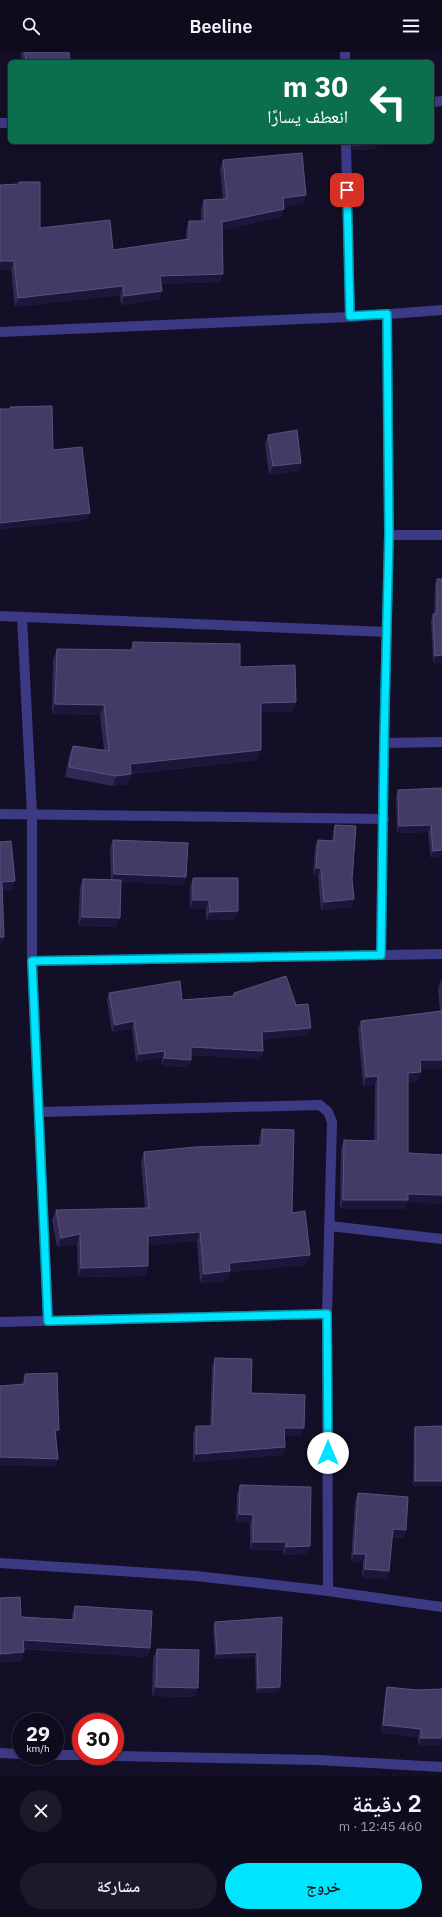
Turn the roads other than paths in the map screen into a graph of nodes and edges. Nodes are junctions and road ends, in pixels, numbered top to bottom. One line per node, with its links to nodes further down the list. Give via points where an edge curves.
1 (346, 144): 4 (street)
2 (442, 310): 3 (street)
3 (387, 314): 4 (street); 7 (street)
4 (350, 316): 5 (street)
5 (0, 332)
6 (442, 534): 7 (street)
7 (389, 535): 10 (street)
8 (0, 616): 9 (street)
9 (22, 618): 10 (street); 14 (street)
10 (387, 632): 12 (street)
11 (442, 742): 12 (street)
12 (384, 743): 15 (street)
13 (0, 814): 14 (street)
14 (32, 814): 15 (street); 18 (street)
15 (384, 819): 17 (street)
16 (442, 954): 17 (street)
17 (381, 955): 18 (street)
18 (32, 961): 19 (street)
19 (40, 1112): 20 (street, via 320,1105 328,1112 332,1122); 23 (street)
20 (330, 1226): 21 (street); 22 (street)
21 (442, 1239)
22 (327, 1314): 23 (street); 26 (street)
23 (48, 1321): 24 (street)
24 (0, 1322)
25 (0, 1563): 26 (street, via 196,1576)
26 (328, 1591): 27 (street)
27 (442, 1607)
28 (0, 1753): 29 (street)
29 (12, 1754)
30 (124, 1756): 31 (street, via 318,1760)
31 (442, 1767)

